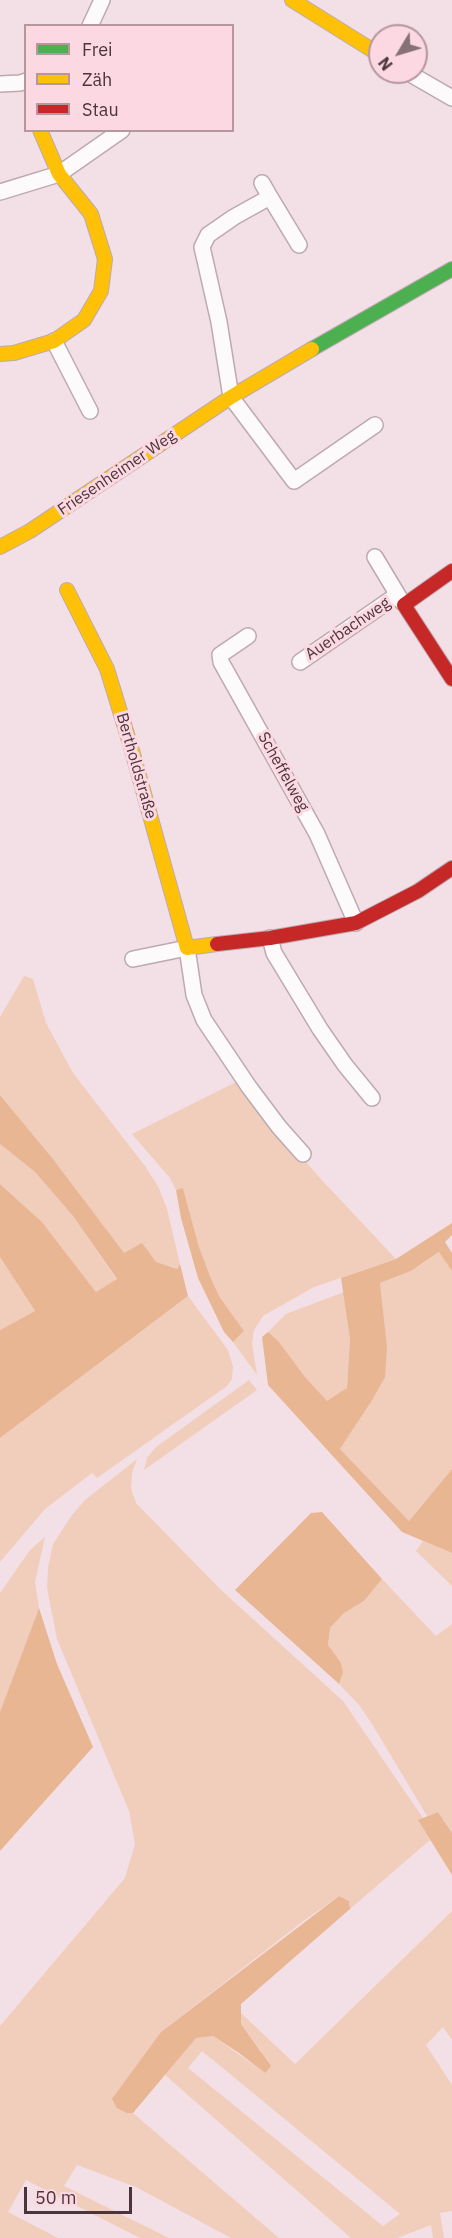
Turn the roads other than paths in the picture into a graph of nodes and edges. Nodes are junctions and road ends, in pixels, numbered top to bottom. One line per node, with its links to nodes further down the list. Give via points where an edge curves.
1 (102, 0): 3 (street)
2 (292, 0): 4 (street)
3 (91, 24)
4 (368, 48)
5 (0, 84): 7 (street)
6 (428, 84): 8 (street)
7 (24, 86)
8 (452, 98)
9 (41, 132): 11 (street)
10 (119, 132): 11 (street)
11 (59, 174): 13 (street); 17 (street, via 91,214 105,259 102,291 84,320)
12 (262, 183): 14 (street)
13 (0, 192)
14 (270, 197): 15 (street); 19 (street, via 208,235 202,247)
15 (300, 245)
16 (452, 269): 19 (street, Friesenheimer Weg)
17 (54, 341): 18 (street); 20 (street)
18 (0, 354)
19 (231, 397): 21 (street, via 294,481); 22 (street, Friesenheimer Weg)
20 (90, 411)
21 (375, 425)
22 (0, 547)
23 (375, 557): 26 (street, Auerbachweg)
24 (452, 571): 26 (street, Auerbachweg)
25 (67, 590): 33 (street, Bertholdstraße, via 107,669)
26 (401, 600): 28 (street, Auerbachweg); 29 (street, Auerbachweg)
27 (248, 636): 31 (street, Scheffelweg, via 220,655 221,662 317,834)
28 (300, 662)
29 (452, 679)
30 (452, 868): 31 (street, via 418,891)
31 (356, 923): 32 (street)
32 (270, 938): 33 (street); 35 (street, via 274,953 320,1029)
33 (187, 948): 34 (street); 36 (street, Bertholdstraße, via 194,995 204,1020 261,1103)
34 (133, 959)
35 (372, 1098)
36 (303, 1154)

